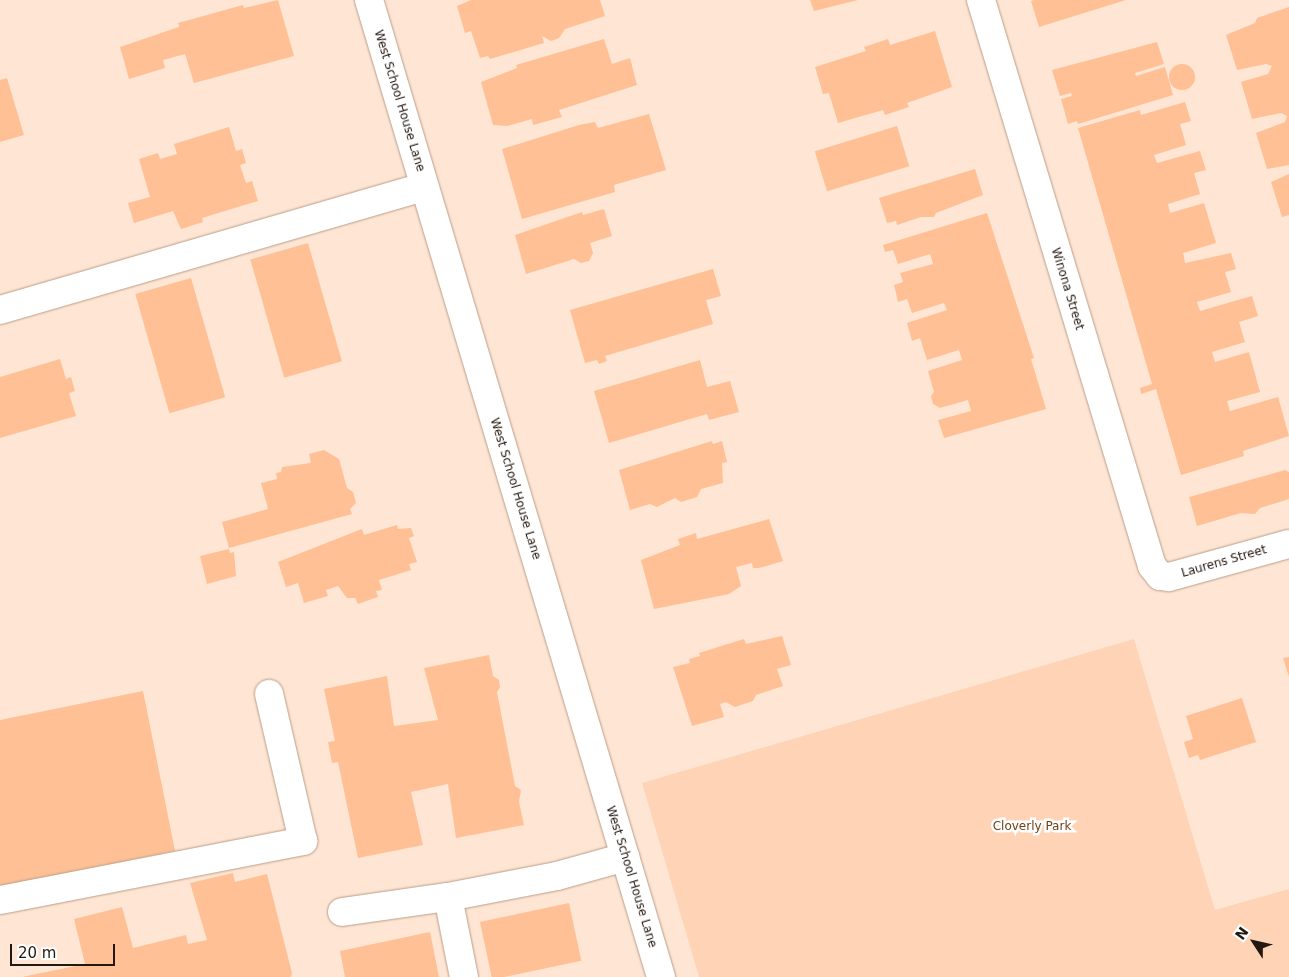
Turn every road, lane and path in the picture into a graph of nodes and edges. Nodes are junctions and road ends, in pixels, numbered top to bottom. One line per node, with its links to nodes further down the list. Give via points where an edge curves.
1 (369, 0): 3 (street, West School House Lane)
2 (981, 0): 6 (street, Winona Street, via 1145,549)
3 (424, 187): 4 (street); 8 (street, West School House Lane)
4 (0, 310)
5 (1289, 544): 6 (street, Laurens Street, via 1182,575)
6 (1160, 576)
7 (269, 694): 10 (street, via 303,841)
8 (625, 857): 9 (street, via 557,876); 13 (street, West School House Lane)
9 (448, 897): 11 (street); 12 (street)
10 (0, 900)
11 (342, 912)
12 (464, 977)
13 (661, 977)

